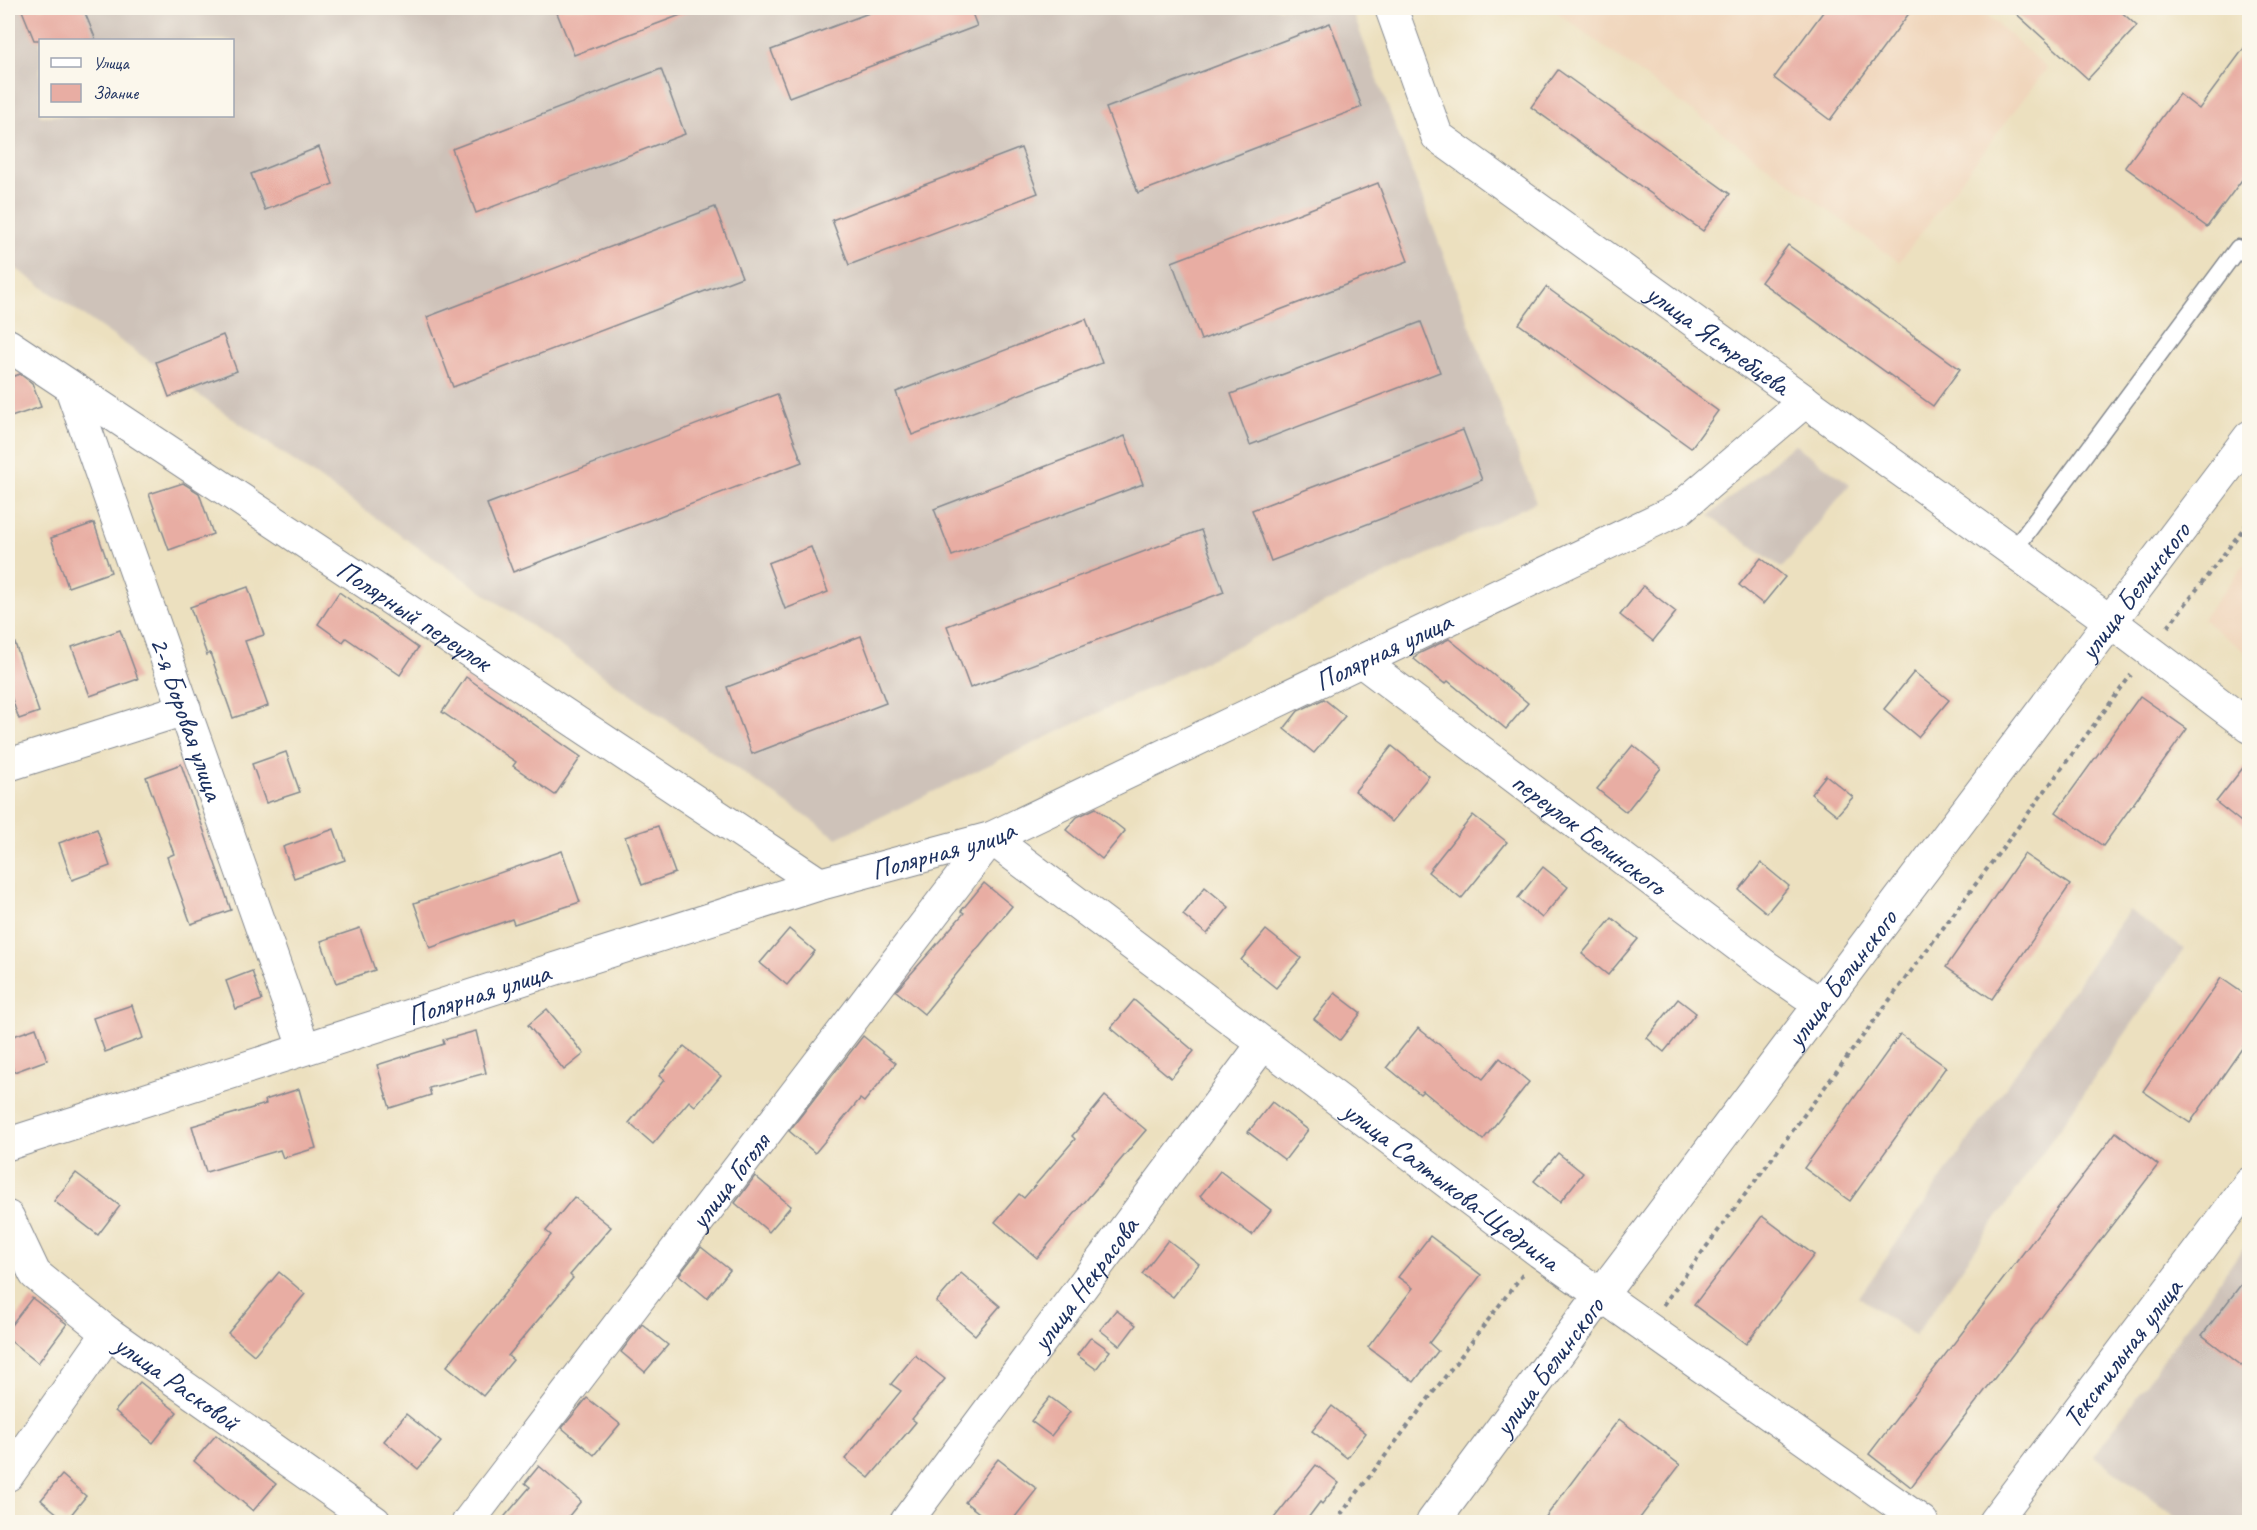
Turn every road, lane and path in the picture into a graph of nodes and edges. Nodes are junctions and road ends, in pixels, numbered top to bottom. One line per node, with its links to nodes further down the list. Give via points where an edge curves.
1 (1391, 8): 5 (street, улица Ястребцева, via 1437,136)
2 (2250, 260): 8 (lane, via 2238,248)
3 (8, 345): 4 (street, Полярный переулок)
4 (71, 388): 13 (street, 2-я Боровая улица); 17 (street, Полярный переулок)
5 (1805, 401): 8 (street, улица Ястребцева); 11 (street, Полярная улица, via 1679,509)
6 (2250, 437): 9 (main road, улица Белинского)
7 (2250, 520): 10 (path)
8 (2013, 551): 9 (street, улица Ястребцева)
9 (2110, 621): 14 (street, улица Ястребцева); 18 (main road, улица Белинского)
10 (2166, 628)
11 (1361, 661): 16 (street, Полярная улица); 18 (street, переулок Белинского)
12 (2132, 673): 26 (path)
13 (185, 709): 15 (street); 20 (street, 2-я Боровая улица)
14 (2250, 727)
15 (8, 765)
16 (991, 838): 17 (street, Полярная улица); 19 (street, улица Салтыкова-Щедрина); 30 (street, улица Гоголя)
17 (820, 884): 20 (street, Полярная улица)
18 (1820, 1004): 25 (main road, улица Белинского)
19 (1263, 1044): 24 (street, улица Салтыкова-Щедрина); 31 (street, улица Некрасова)
20 (304, 1048): 21 (street, Полярная улица)
21 (8, 1144)
22 (2250, 1183): 35 (street, Текстильная улица)
23 (8, 1217): 27 (street, улица Расковой, via 35,1274)
24 (1540, 1252): 25 (street, улица Салтыкова-Щедрина); 32 (path)
25 (1601, 1295): 26 (street, улица Салтыкова-Щедрина); 33 (main road, улица Белинского)
26 (1647, 1327): 34 (street, улица Салтыкова-Щедрина)
27 (108, 1333): 28 (street); 29 (street, улица Расковой)
28 (8, 1475)
29 (375, 1522)
30 (468, 1522)
31 (906, 1522)
32 (1335, 1522)
33 (1433, 1522)
34 (1922, 1522)
35 (1994, 1522)

